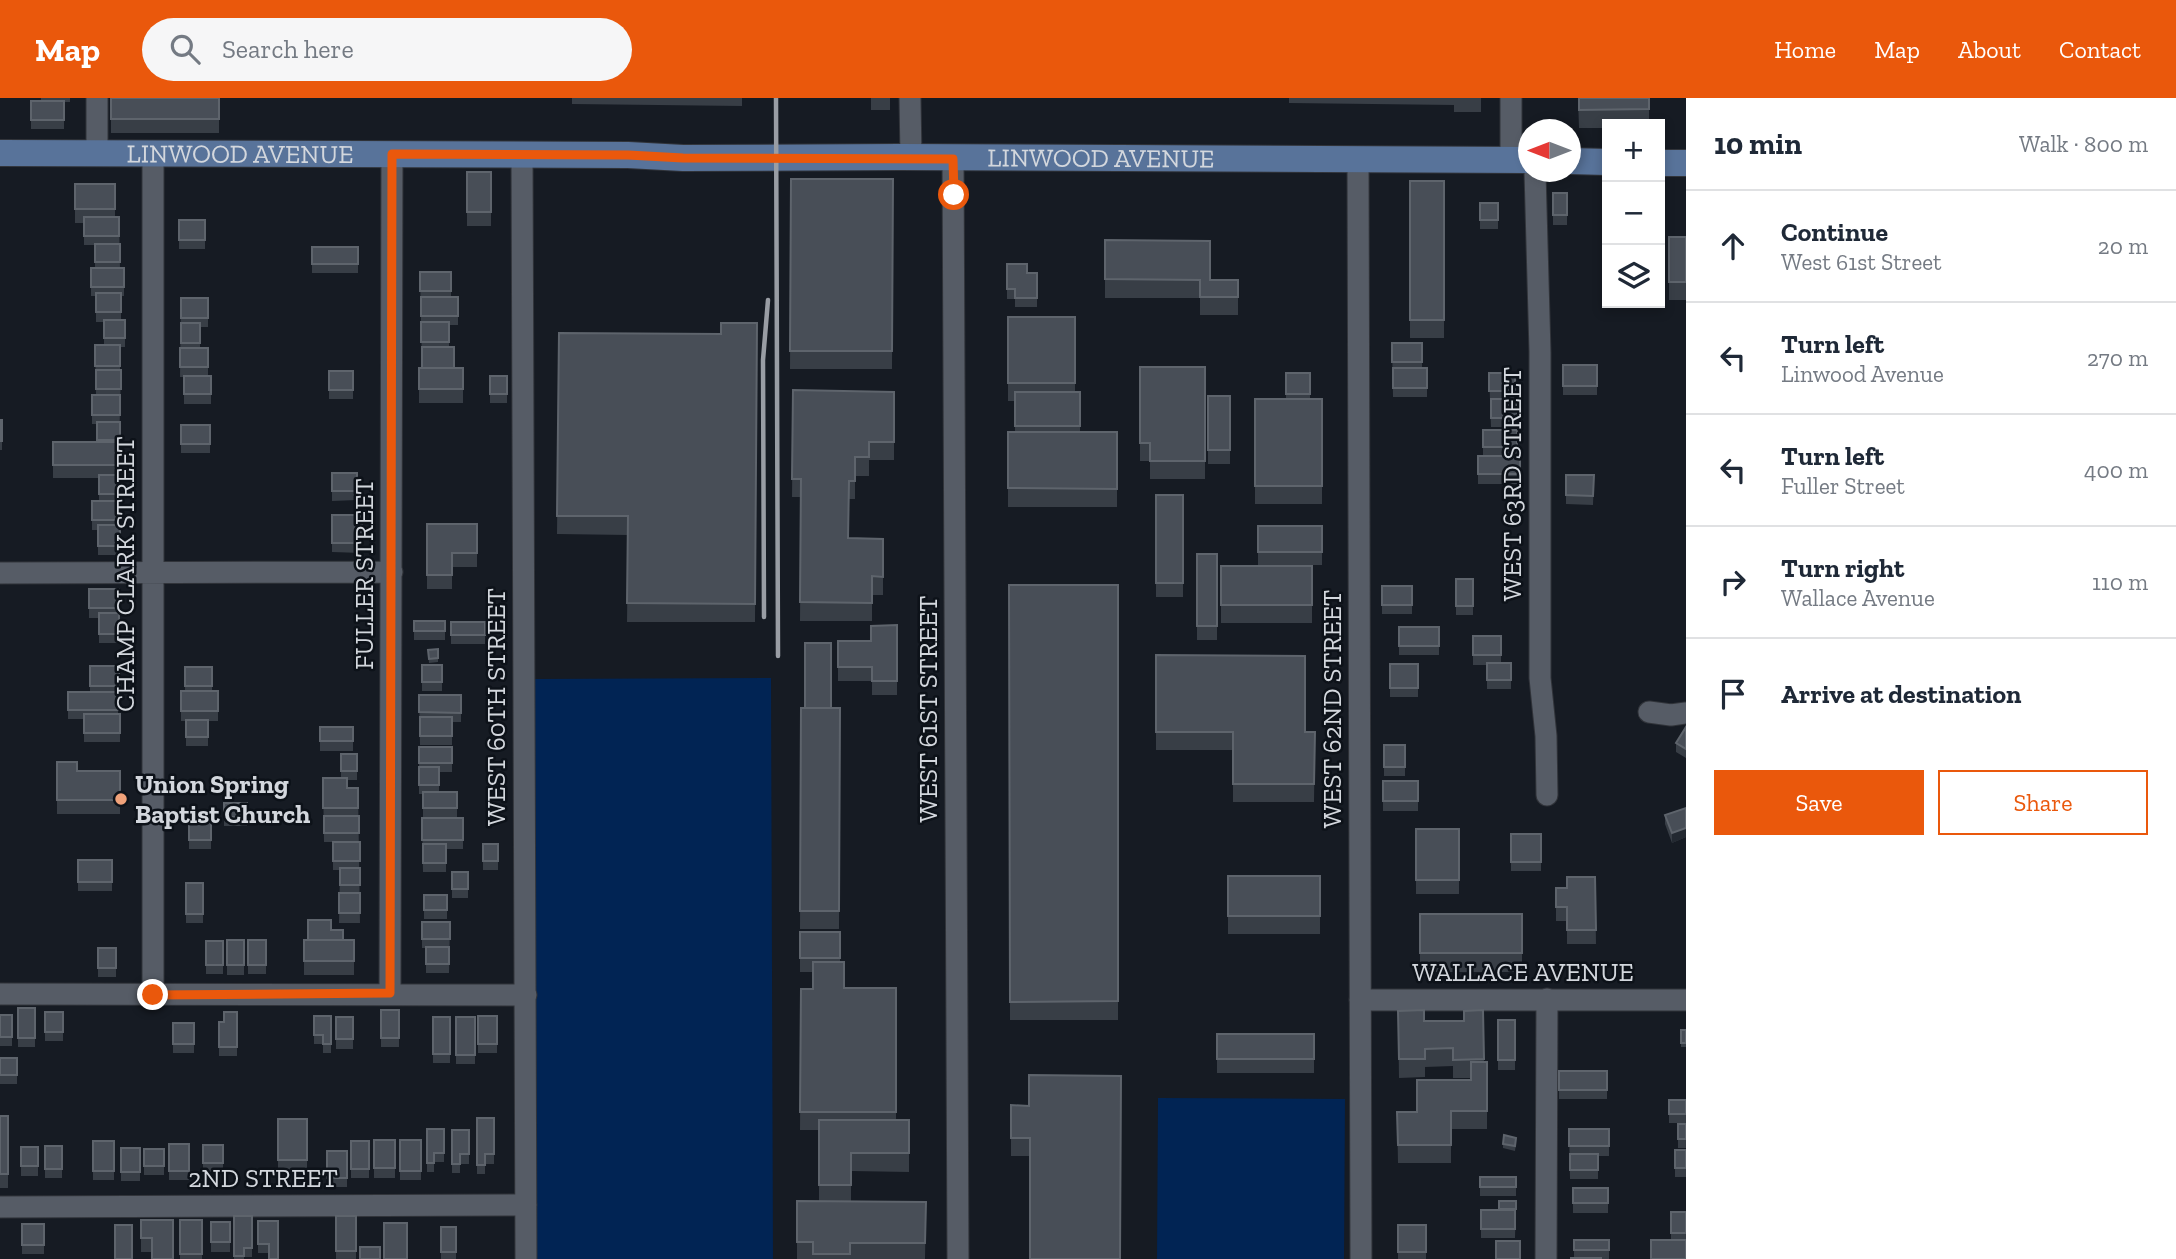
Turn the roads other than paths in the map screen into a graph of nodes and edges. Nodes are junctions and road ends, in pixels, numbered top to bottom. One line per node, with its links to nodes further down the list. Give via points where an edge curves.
1 (97, 98): 5 (street)
2 (910, 98): 10 (street)
3 (1511, 98): 4 (street, WEST 63RD STREET)
4 (1518, 131)
5 (97, 152): 6 (main road, LINWOOD AVENUE); 7 (main road, LINWOOD AVENUE)
6 (0, 153)
7 (153, 153): 8 (main road, LINWOOD AVENUE); 21 (street, CHAMP CLARK STREET)
8 (392, 154): 9 (main road, LINWOOD AVENUE); 19 (street, FULLER STREET)
9 (522, 155): 10 (main road, LINWOOD AVENUE); 28 (street, WEST 60TH STREET)
10 (911, 157): 11 (main road, LINWOOD AVENUE)
11 (953, 159): 12 (main road, LINWOOD AVENUE); 35 (street, WEST 61ST STREET)
12 (1358, 159): 17 (main road, LINWOOD AVENUE); 30 (street, WEST 62ND STREET)
13 (1581, 161): 14 (main road)
14 (1602, 162)
15 (1665, 163): 16 (main road)
16 (1686, 163)
17 (1518, 164)
18 (1526, 182): 24 (street, WEST 63RD STREET, via 1540,352 1539,678)
19 (392, 572): 21 (street); 25 (street, FULLER STREET)
20 (0, 573): 21 (street)
21 (153, 573): 27 (street, CHAMP CLARK STREET)
22 (1648, 712): 23 (street)
23 (1686, 713)
24 (1547, 795)
25 (390, 993): 27 (street); 28 (street)
26 (0, 994): 27 (street)
27 (153, 995)
28 (526, 995): 32 (street, WEST 60TH STREET)
29 (1547, 999): 30 (street, WALLACE AVENUE); 31 (street, WALLACE AVENUE); 37 (street)
30 (1360, 1000): 36 (street, WEST 62ND STREET)
31 (1686, 1000)
32 (526, 1205): 33 (street, 2ND STREET); 34 (street, WEST 60TH STREET)
33 (0, 1207)
34 (526, 1259)
35 (958, 1259)
36 (1361, 1259)
37 (1546, 1259)

